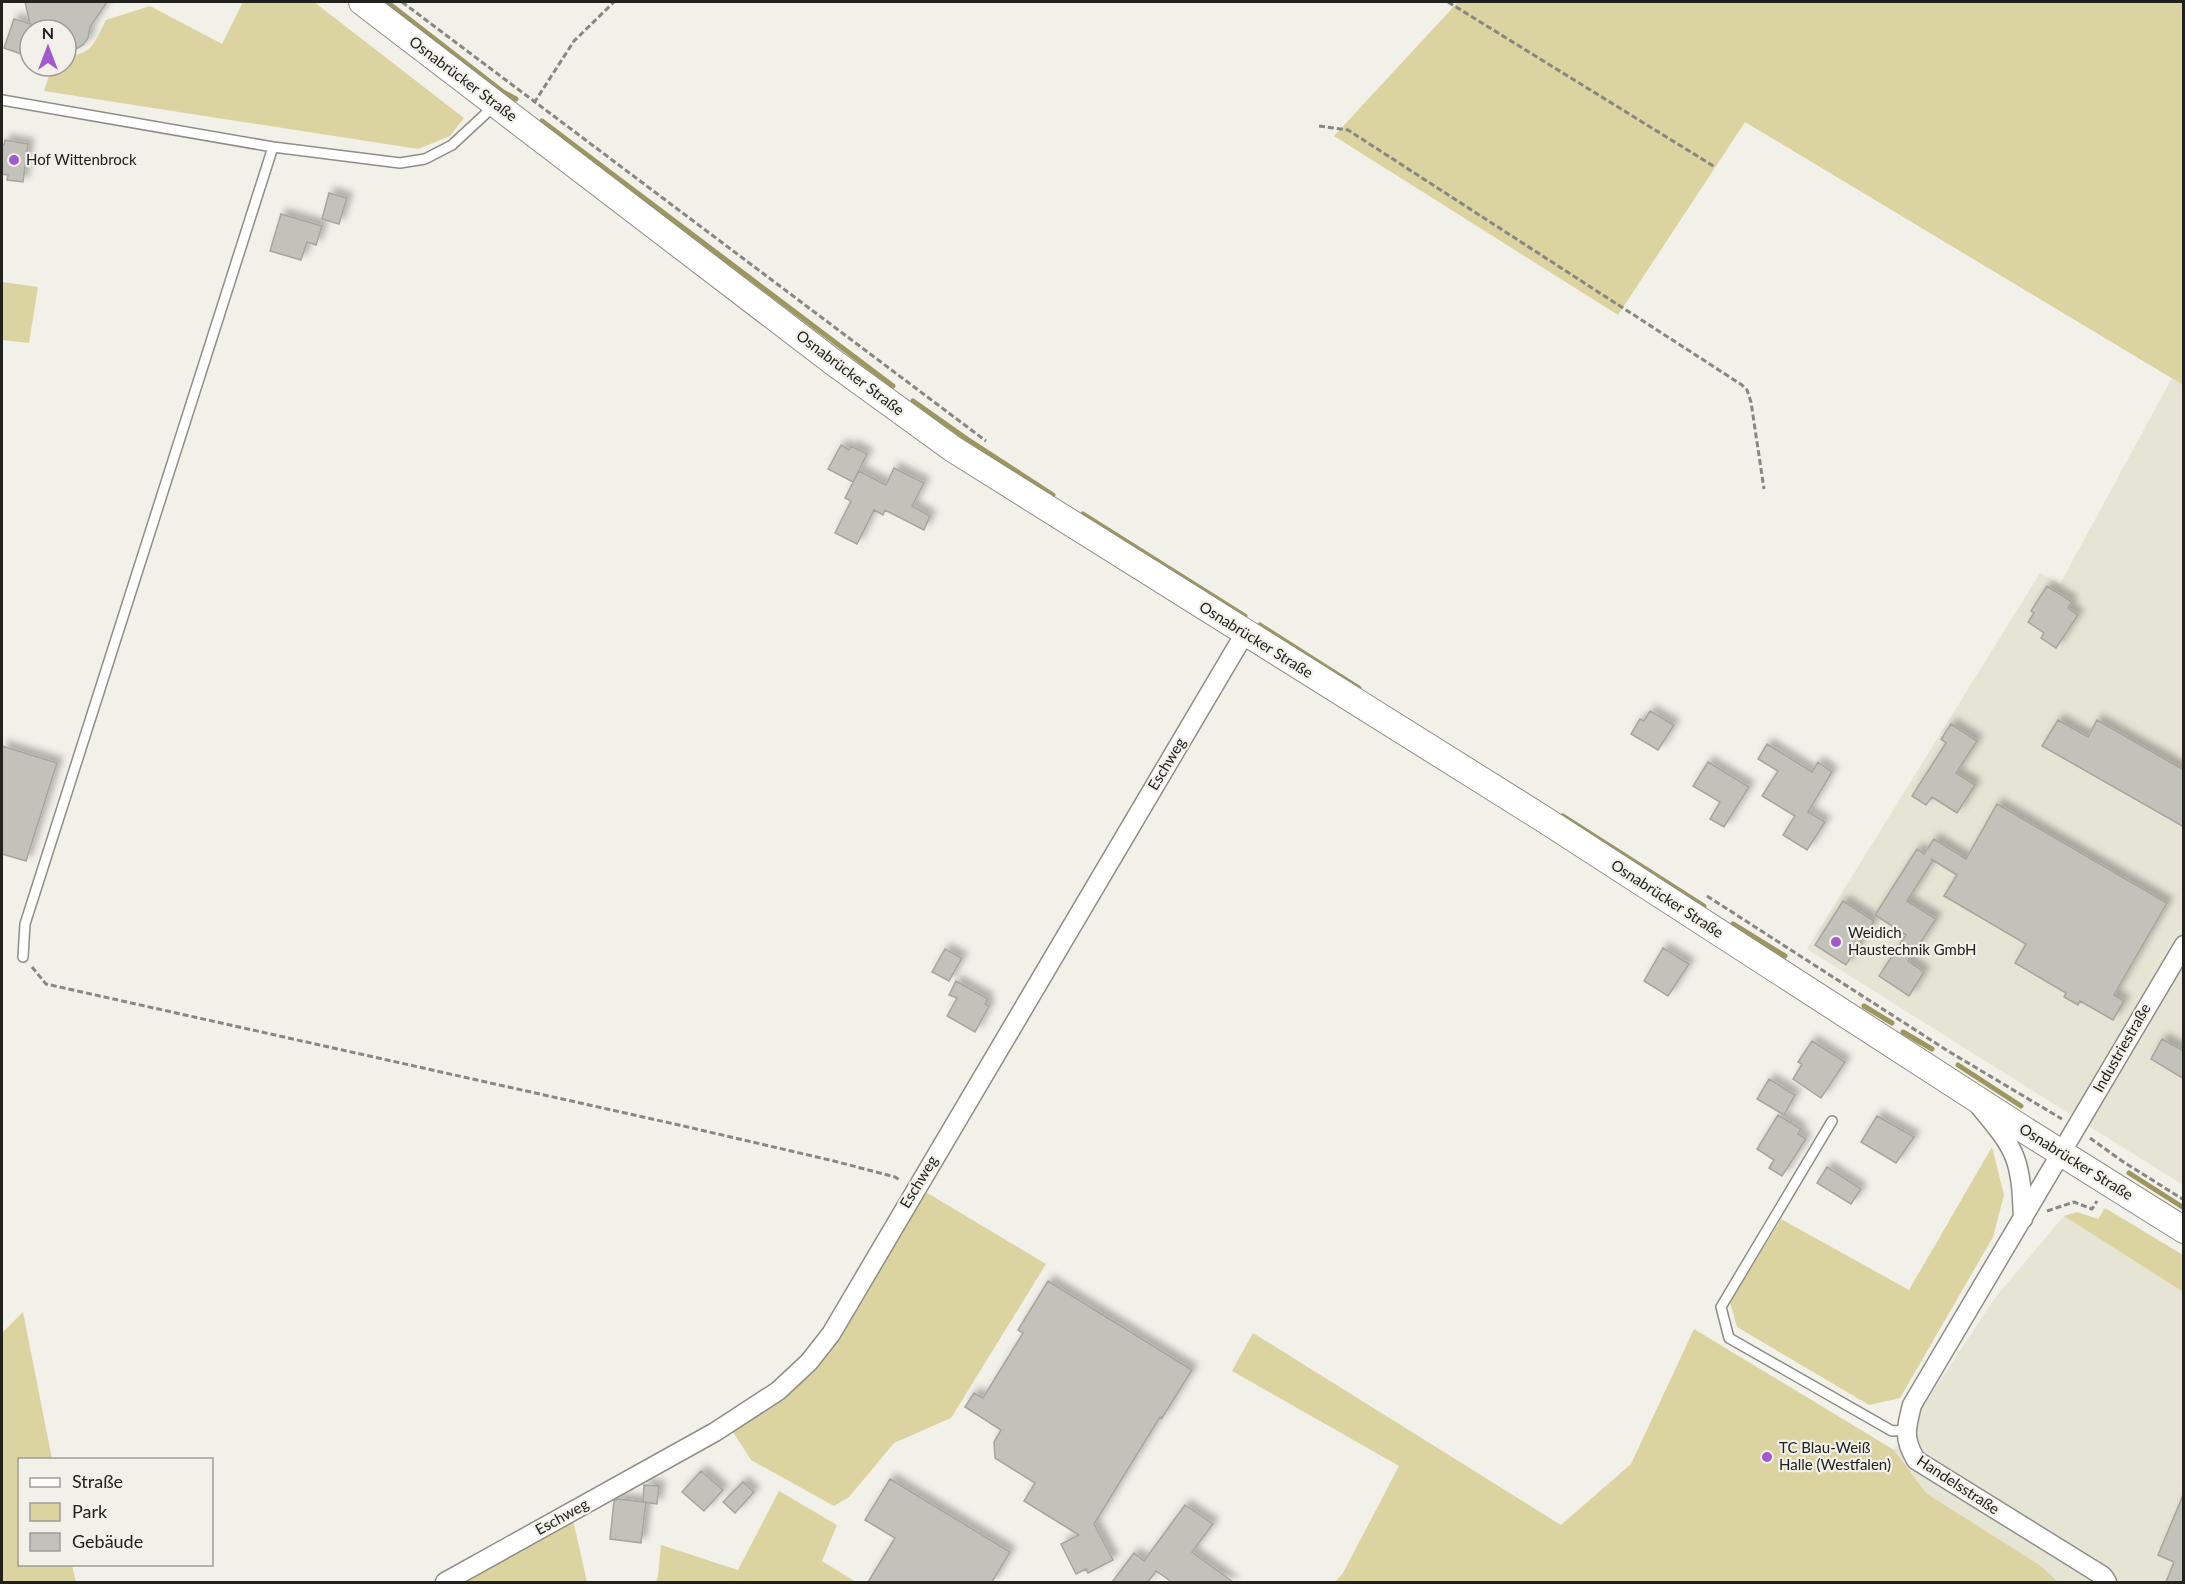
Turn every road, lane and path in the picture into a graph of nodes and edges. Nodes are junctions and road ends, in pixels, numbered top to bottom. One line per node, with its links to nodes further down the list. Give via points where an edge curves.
1 (362, 2): 7 (main road, Osnabrücker Straße)
2 (402, 2): 11 (path)
3 (614, 2): 5 (path, via 574,41)
4 (1448, 2): 10 (path)
5 (539, 97)
6 (2, 100): 9 (lane)
7 (496, 104): 9 (lane, via 452,145 425,159 400,163); 13 (main road, Osnabrücker Straße, via 952,449)
8 (1319, 126): 12 (path, via 1348,130 1742,385 1751,402)
9 (273, 147): 16 (lane, via 25,924)
10 (1715, 167)
11 (989, 444)
12 (1764, 489)
13 (1245, 633): 17 (main road, Osnabrücker Straße, via 1555,826); 21 (street, Eschweg)
14 (1703, 894): 19 (path)
15 (2184, 945): 19 (street, Industriestraße)
16 (23, 957): 21 (path, via 46,984 834,1161 895,1177)
17 (1970, 1095): 20 (main road, Osnabrücker Straße); 24 (street, via 2015,1157)
18 (1832, 1121): 26 (lane, via 1721,1307 1729,1338 1892,1431)
19 (2076, 1128): 20 (street, Industriestraße); 22 (path)
20 (2062, 1153): 24 (street); 25 (main road, Osnabrücker Straße)
21 (915, 1189): 27 (street, Eschweg, via 831,1334 778,1391 715,1432)
22 (2184, 1200)
23 (2097, 1201): 24 (path, via 2092,1209 2074,1202)
24 (2023, 1219): 26 (street, via 1912,1405)
25 (2184, 1230)
26 (1906, 1430): 28 (street, Handelsstraße, via 1908,1448 1916,1460)
27 (445, 1582)
28 (2107, 1582)

